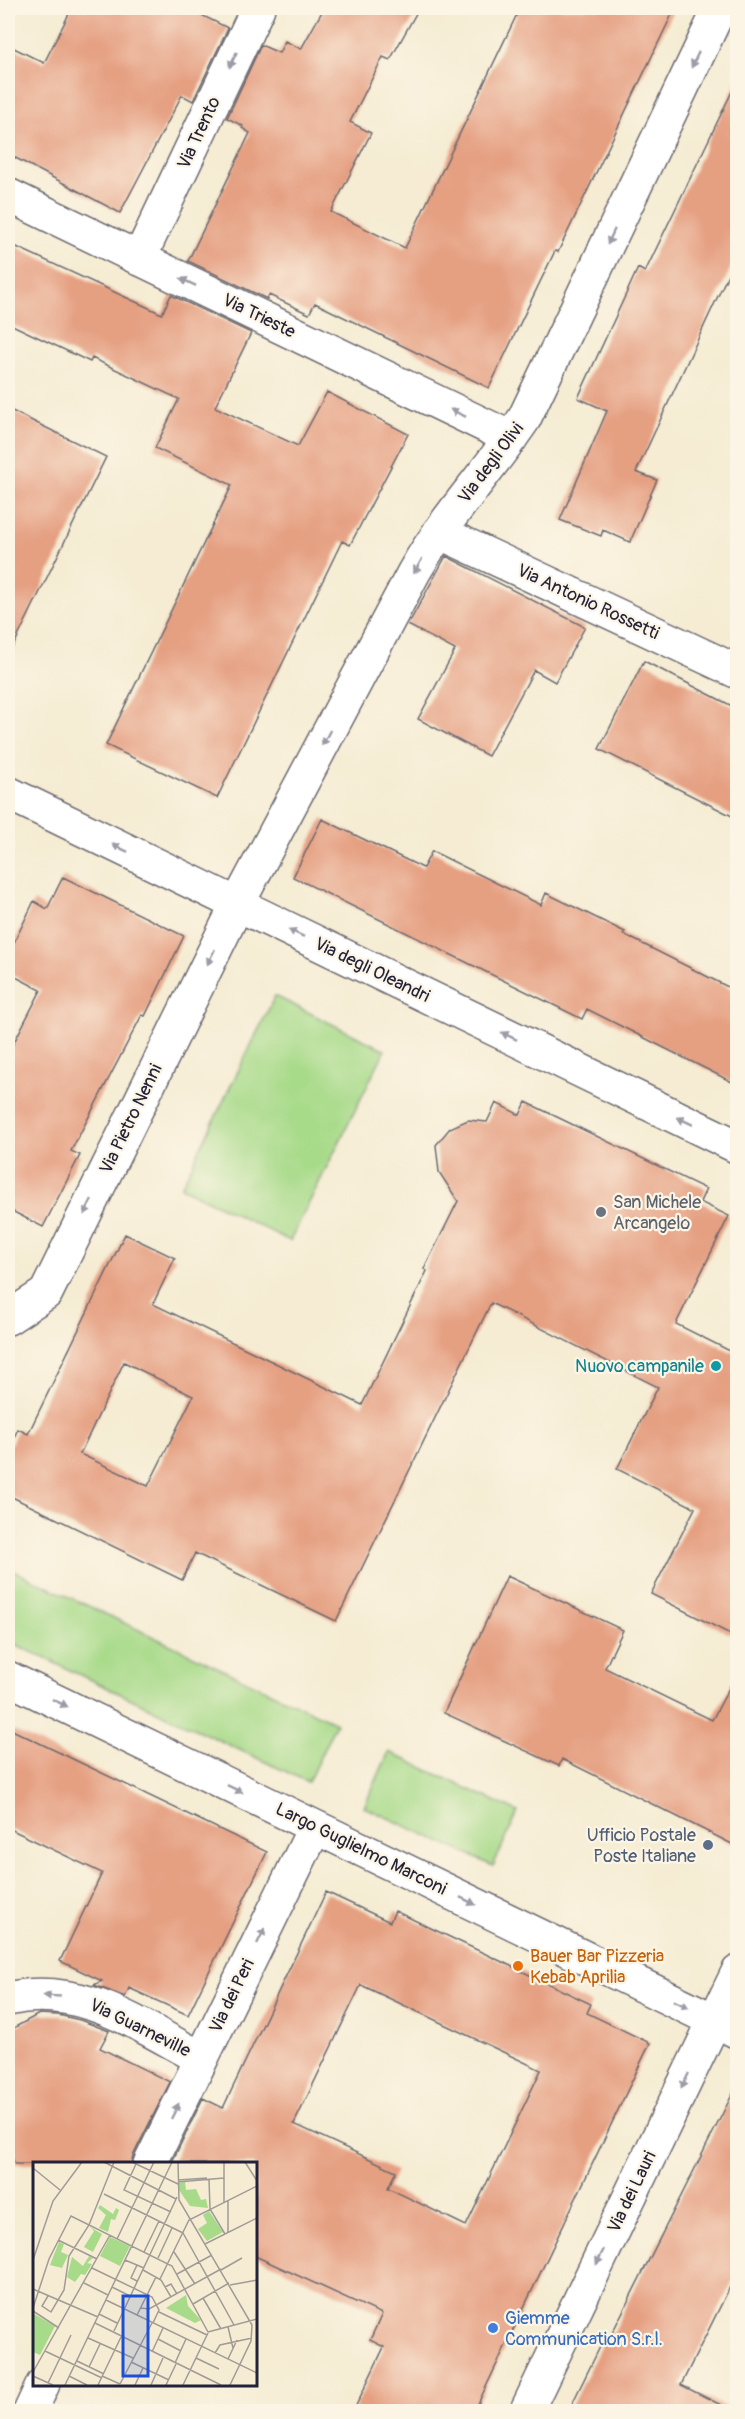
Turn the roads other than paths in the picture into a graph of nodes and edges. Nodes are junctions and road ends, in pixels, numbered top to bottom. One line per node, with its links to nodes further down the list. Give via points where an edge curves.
1 (258, 8): 4 (street, Via Trento, one-way to 4)
2 (720, 8): 5 (street, Via degli Olivi, one-way to 5, via 534,399)
3 (8, 195): 4 (street, Via Trieste)
4 (140, 259): 5 (street, Via Trieste, one-way to 4)
5 (511, 438): 6 (street, Via degli Olivi)
6 (439, 532): 7 (street, Via Antonio Rossetti); 9 (street, Via degli Olivi, one-way to 9)
7 (738, 672)
8 (8, 793): 9 (street, Via degli Oleandri, one-way to 8)
9 (237, 905): 10 (street, Via degli Oleandri, one-way to 9); 11 (street, Via Pietro Nenni, one-way to 11, via 46,1293)
10 (738, 1147)
11 (8, 1318)
12 (8, 1678): 13 (street, Largo Guglielmo Marconi, one-way to 13)
13 (315, 1827): 16 (street, Largo Guglielmo Marconi, one-way to 16); 17 (street, Via dei Peri, one-way to 13)
14 (738, 1972): 16 (street, Via dei Lauri)
15 (8, 1999): 17 (street, Via Guarneville, one-way to 15, via 86,2000 43,1995)
16 (726, 2026): 20 (street, Via dei Lauri, one-way to 20)
17 (201, 2058): 18 (street, Via dei Peri, one-way to 17)
18 (151, 2162)
19 (43, 2386): 21 (street)
20 (531, 2410)
21 (30, 2412)

